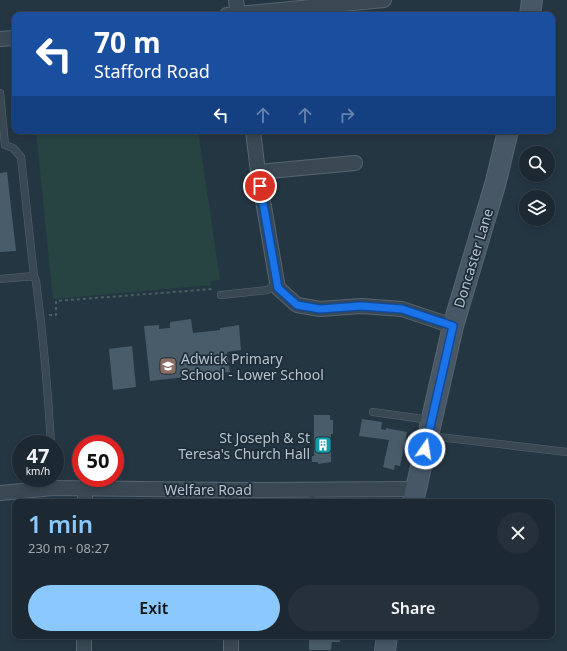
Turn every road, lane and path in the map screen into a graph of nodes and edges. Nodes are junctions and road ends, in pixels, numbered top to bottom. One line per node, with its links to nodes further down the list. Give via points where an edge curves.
1 (384, 0): 3 (street)
2 (532, 0): 4 (main road)
3 (235, 11)
4 (530, 12)
5 (12, 38): 6 (street)
6 (0, 39)
7 (0, 93): 10 (lane)
8 (253, 134): 12 (street)
9 (507, 134): 19 (main road, Doncaster Lane, via 496,185)
10 (3, 146): 13 (lane, via 13,148 21,158)
11 (355, 163): 12 (street)
12 (258, 172): 15 (street)
13 (34, 276): 14 (lane); 18 (lane)
14 (0, 279)
15 (277, 280): 17 (lane, via 268,290); 19 (street, via 278,288 297,305 320,309 361,306 402,309)
16 (214, 289): 18 (path, via 56,301 56,315)
17 (221, 295)
18 (40, 314): 22 (lane)
19 (453, 326): 21 (main road, Doncaster Lane)
20 (373, 412): 21 (lane)
21 (429, 428): 23 (lane); 30 (main road, Doncaster Lane)
22 (51, 435)
23 (567, 452)
24 (32, 487): 26 (street, Welfare Road)
25 (64, 487): 27 (street, Welfare Road)
26 (0, 493)
27 (85, 495): 29 (street, Welfare Road)
28 (312, 495): 29 (street, Welfare Road); 30 (street, Welfare Road)
29 (232, 496)
30 (414, 496)
31 (84, 639): 34 (street)
32 (231, 639): 35 (street)
33 (387, 639): 36 (main road)
34 (84, 651)
35 (231, 651)
36 (385, 651)

